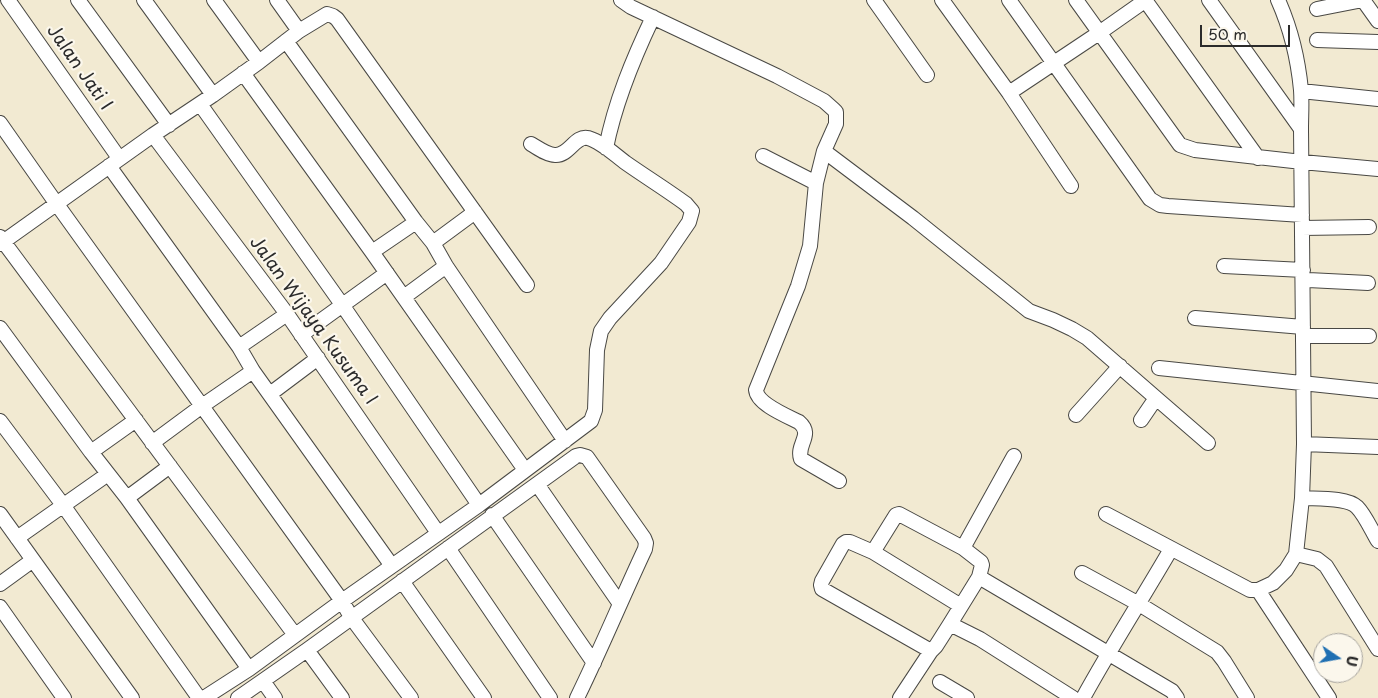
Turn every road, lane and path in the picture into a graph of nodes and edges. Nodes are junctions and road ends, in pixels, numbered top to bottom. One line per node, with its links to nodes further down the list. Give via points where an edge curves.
1 (8, 0): 41 (street, Jalan Jati I)
2 (78, 0): 33 (street)
3 (144, 0): 29 (street)
4 (214, 0): 23 (street)
5 (277, 0): 18 (street)
6 (621, 0): 16 (street)
7 (874, 0): 26 (street)
8 (942, 0): 28 (street)
9 (1009, 0): 24 (street)
10 (1076, 0): 19 (street)
11 (1146, 0): 19 (street); 40 (street)
12 (1209, 0): 34 (street)
13 (1278, 0): 27 (street, via 1296,51)
14 (1363, 0): 15 (street); 17 (street)
15 (1317, 9)
16 (653, 17): 37 (street, via 619,96); 38 (street, via 824,101 836,112 836,124)
17 (1378, 21)
18 (299, 31): 21 (street); 47 (street, via 327,14 337,19)
19 (1100, 33): 24 (street); 40 (street, via 1180,145)
20 (1317, 40): 22 (street)
21 (286, 41): 23 (street); 49 (street)
22 (1378, 42)
23 (259, 62): 25 (street)
24 (1055, 63): 28 (street); 48 (street, via 1150,199 1160,205)
25 (243, 74): 29 (street); 53 (street)
26 (927, 75)
27 (1301, 91): 30 (street); 34 (street)
28 (1009, 93): 45 (street)
29 (213, 95): 31 (street)
30 (1378, 99)
31 (200, 104): 33 (street); 61 (street)
32 (0, 123): 46 (street)
33 (169, 125): 35 (street)
34 (1301, 129): 42 (street)
35 (153, 135): 41 (street); 62 (street, Jalan Wijaya Kusuma I)
36 (531, 144): 37 (street, via 554,155 563,153 583,138)
37 (606, 148): 82 (street, via 692,211 689,222 661,263 601,331 597,344 593,416 587,425)
38 (824, 151): 44 (street); 70 (street, via 914,218 1029,312 1072,329)
39 (763, 156): 44 (street)
40 (1258, 158): 42 (street)
41 (114, 162): 46 (street); 68 (street, Jalan Jati I)
42 (1302, 162): 43 (street); 48 (street)
43 (1378, 169)
44 (816, 183): 92 (street, via 810,246 756,394 763,403 804,426 800,458)
45 (1072, 186)
46 (56, 203): 51 (street); 77 (street)
47 (475, 212): 52 (street); 59 (street)
48 (1302, 221): 50 (street); 57 (street)
49 (416, 222): 52 (street); 53 (street)
50 (1368, 227)
51 (1, 241): 79 (street)
52 (433, 243): 54 (street)
53 (372, 252): 56 (street)
54 (446, 266): 60 (street); 82 (street)
55 (1224, 266): 57 (street)
56 (387, 273): 60 (street); 61 (street)
57 (1303, 276): 58 (street, via 1308,280); 65 (street)
58 (1368, 282)
59 (526, 285)
60 (404, 297): 90 (street)
61 (342, 306): 66 (street); 97 (street)
62 (287, 314): 66 (street, Jalan Wijaya Kusuma I); 68 (street)
63 (1195, 318): 65 (street)
64 (0, 328): 87 (street)
65 (1303, 331): 67 (street); 73 (street)
66 (301, 335): 69 (street, Jalan Wijaya Kusuma I)
67 (1369, 336)
68 (239, 347): 72 (street, Jalan Jati I)
69 (318, 358): 75 (street); 101 (street, Jalan Wijaya Kusuma I)
70 (1120, 366): 76 (street); 78 (street)
71 (1159, 368): 73 (street)
72 (253, 371): 75 (street, Jalan Jati I); 77 (street)
73 (1303, 384): 74 (street); 85 (street)
74 (1378, 391)
75 (270, 394): 110 (street, Jalan Jati I)
76 (1156, 398): 80 (street); 84 (street)
77 (202, 406): 83 (street); 116 (street)
78 (1076, 415)
79 (136, 420): 83 (street); 87 (street)
80 (1141, 420)
81 (0, 421): 96 (street)
82 (565, 441): 90 (street)
83 (152, 443): 89 (street)
84 (1208, 443)
85 (1304, 444): 86 (street); 95 (street)
86 (1378, 447)
87 (91, 452): 91 (street)
88 (1014, 456): 105 (street)
89 (170, 466): 94 (street); 123 (street)
90 (525, 470): 97 (street)
91 (108, 474): 94 (street); 96 (street)
92 (839, 481)
93 (537, 484): 100 (street); 117 (street); 117 (street, via 576,456 587,457 644,538 645,549)
94 (127, 498): 129 (street)
95 (1302, 498): 103 (street, via 1352,504 1358,508); 108 (street)
96 (63, 505): 102 (street); 134 (street)
97 (479, 505): 101 (street)
98 (1106, 514): 106 (street)
99 (0, 515): 102 (street)
100 (492, 515): 104 (street); 128 (street)
101 (438, 533): 110 (street)
102 (17, 538): 109 (street)
103 (1378, 541)
104 (448, 548): 113 (street); 141 (street)
105 (963, 548): 107 (street, via 899,514); 112 (street, via 981,562)
106 (1171, 549): 115 (street, via 1250,590); 118 (street)
107 (873, 552): 119 (street); 126 (street, via 850,542 844,543 822,581 822,589)
108 (1296, 554): 115 (street, via 1273,583); 124 (street, via 1317,559 1326,566)
109 (32, 560): 114 (street); 133 (street)
110 (392, 566): 116 (street)
111 (1082, 573): 118 (street)
112 (979, 577): 119 (street); 127 (street)
113 (402, 581): 121 (street); 140 (street)
114 (0, 584)
115 (1258, 590): 149 (street)
116 (342, 601): 121 (street); 123 (street)
117 (620, 604): 128 (street)
118 (1139, 604): 127 (street); 148 (street, via 1217,652)
119 (961, 606): 122 (street)
120 (0, 607): 132 (street)
121 (352, 617): 125 (street); 139 (street)
122 (950, 624): 126 (street); 145 (street, via 980,639)
123 (295, 635): 129 (street)
124 (1378, 649)
125 (307, 650): 130 (street); 138 (street)
126 (931, 651): 143 (street)
127 (1108, 653): 146 (street); 147 (street, via 1172,690)
128 (594, 663): 142 (street)
129 (249, 670): 135 (street)
130 (263, 681): 136 (street); 137 (street)
131 (940, 682): 144 (street)
132 (64, 698)
133 (132, 698)
134 (199, 698)
135 (204, 698)
136 (238, 698)
137 (275, 698)
138 (342, 698)
139 (411, 698)
140 (484, 698)
141 (550, 698)
142 (577, 698)
143 (900, 698)
144 (967, 698)
145 (1073, 698)
146 (1083, 698)
147 (1177, 698)
148 (1247, 698)
149 (1330, 698)

